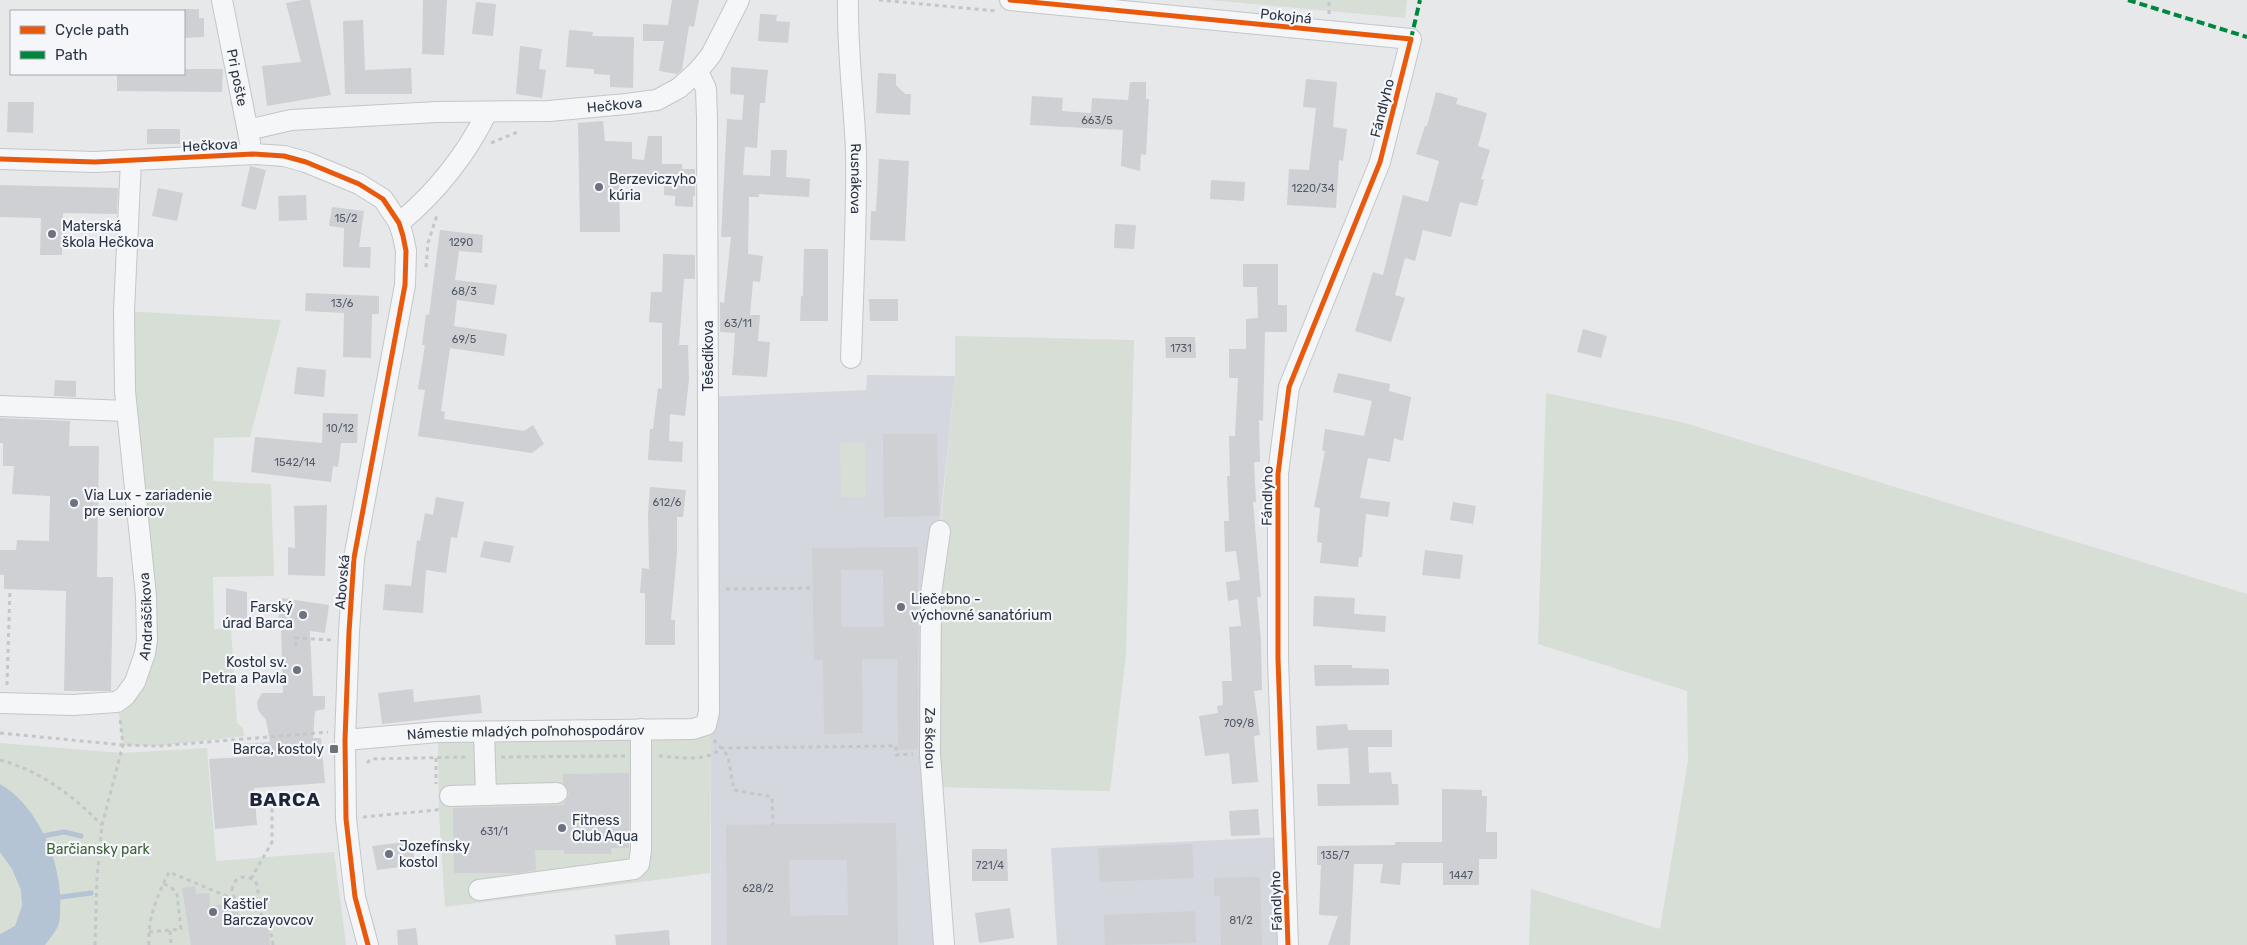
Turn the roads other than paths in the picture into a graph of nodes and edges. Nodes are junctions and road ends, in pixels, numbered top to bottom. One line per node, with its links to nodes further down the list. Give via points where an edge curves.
1 (222, 0): 8 (street, Pri pošte)
2 (739, 0): 6 (street, via 711,54)
3 (848, 0): 13 (street, Rusnákova, via 848,57 856,154)
4 (1004, 6): 5 (street, Pokojná)
5 (1411, 39): 28 (street, Fándlyho, via 1380,162 1289,387 1278,474 1278,659)
6 (698, 71): 7 (street, Hečkova, via 679,88 657,100); 18 (street, Tešedíkova, via 706,89 707,118 709,712)
7 (487, 112): 8 (street, Hečkova, via 291,120); 12 (street, via 439,185)
8 (248, 130): 9 (street, Pri pošte)
9 (252, 154): 11 (street, Hečkova); 12 (street, Hečkova, via 306,162 359,184 383,199)
10 (0, 159): 11 (street, Hečkova)
11 (131, 160): 15 (street, Andraščíkova, via 124,311)
12 (399, 223): 21 (street, Abovská, via 406,251 405,285 354,558)
13 (851, 358)
14 (0, 406): 15 (street)
15 (127, 411): 17 (street, Andraščíkova, via 146,596 147,640 135,682 118,702 73,705)
16 (940, 531): 27 (street, Za školou, via 931,594 930,754)
17 (3, 703)
18 (706, 725): 19 (street, Námestie mladých poľnohospodárov, via 693,729)
19 (641, 729): 20 (street, Námestie mladých poľnohospodárov); 25 (street, via 641,860 634,868)
20 (484, 732): 21 (street, Námestie mladých poľnohospodárov); 23 (street)
21 (345, 737): 26 (street, Abovská, via 346,819 355,897)
22 (557, 793): 23 (street)
23 (486, 795): 24 (street)
24 (441, 797)
25 (478, 890)
26 (368, 945)
27 (944, 945)
28 (1288, 945)

